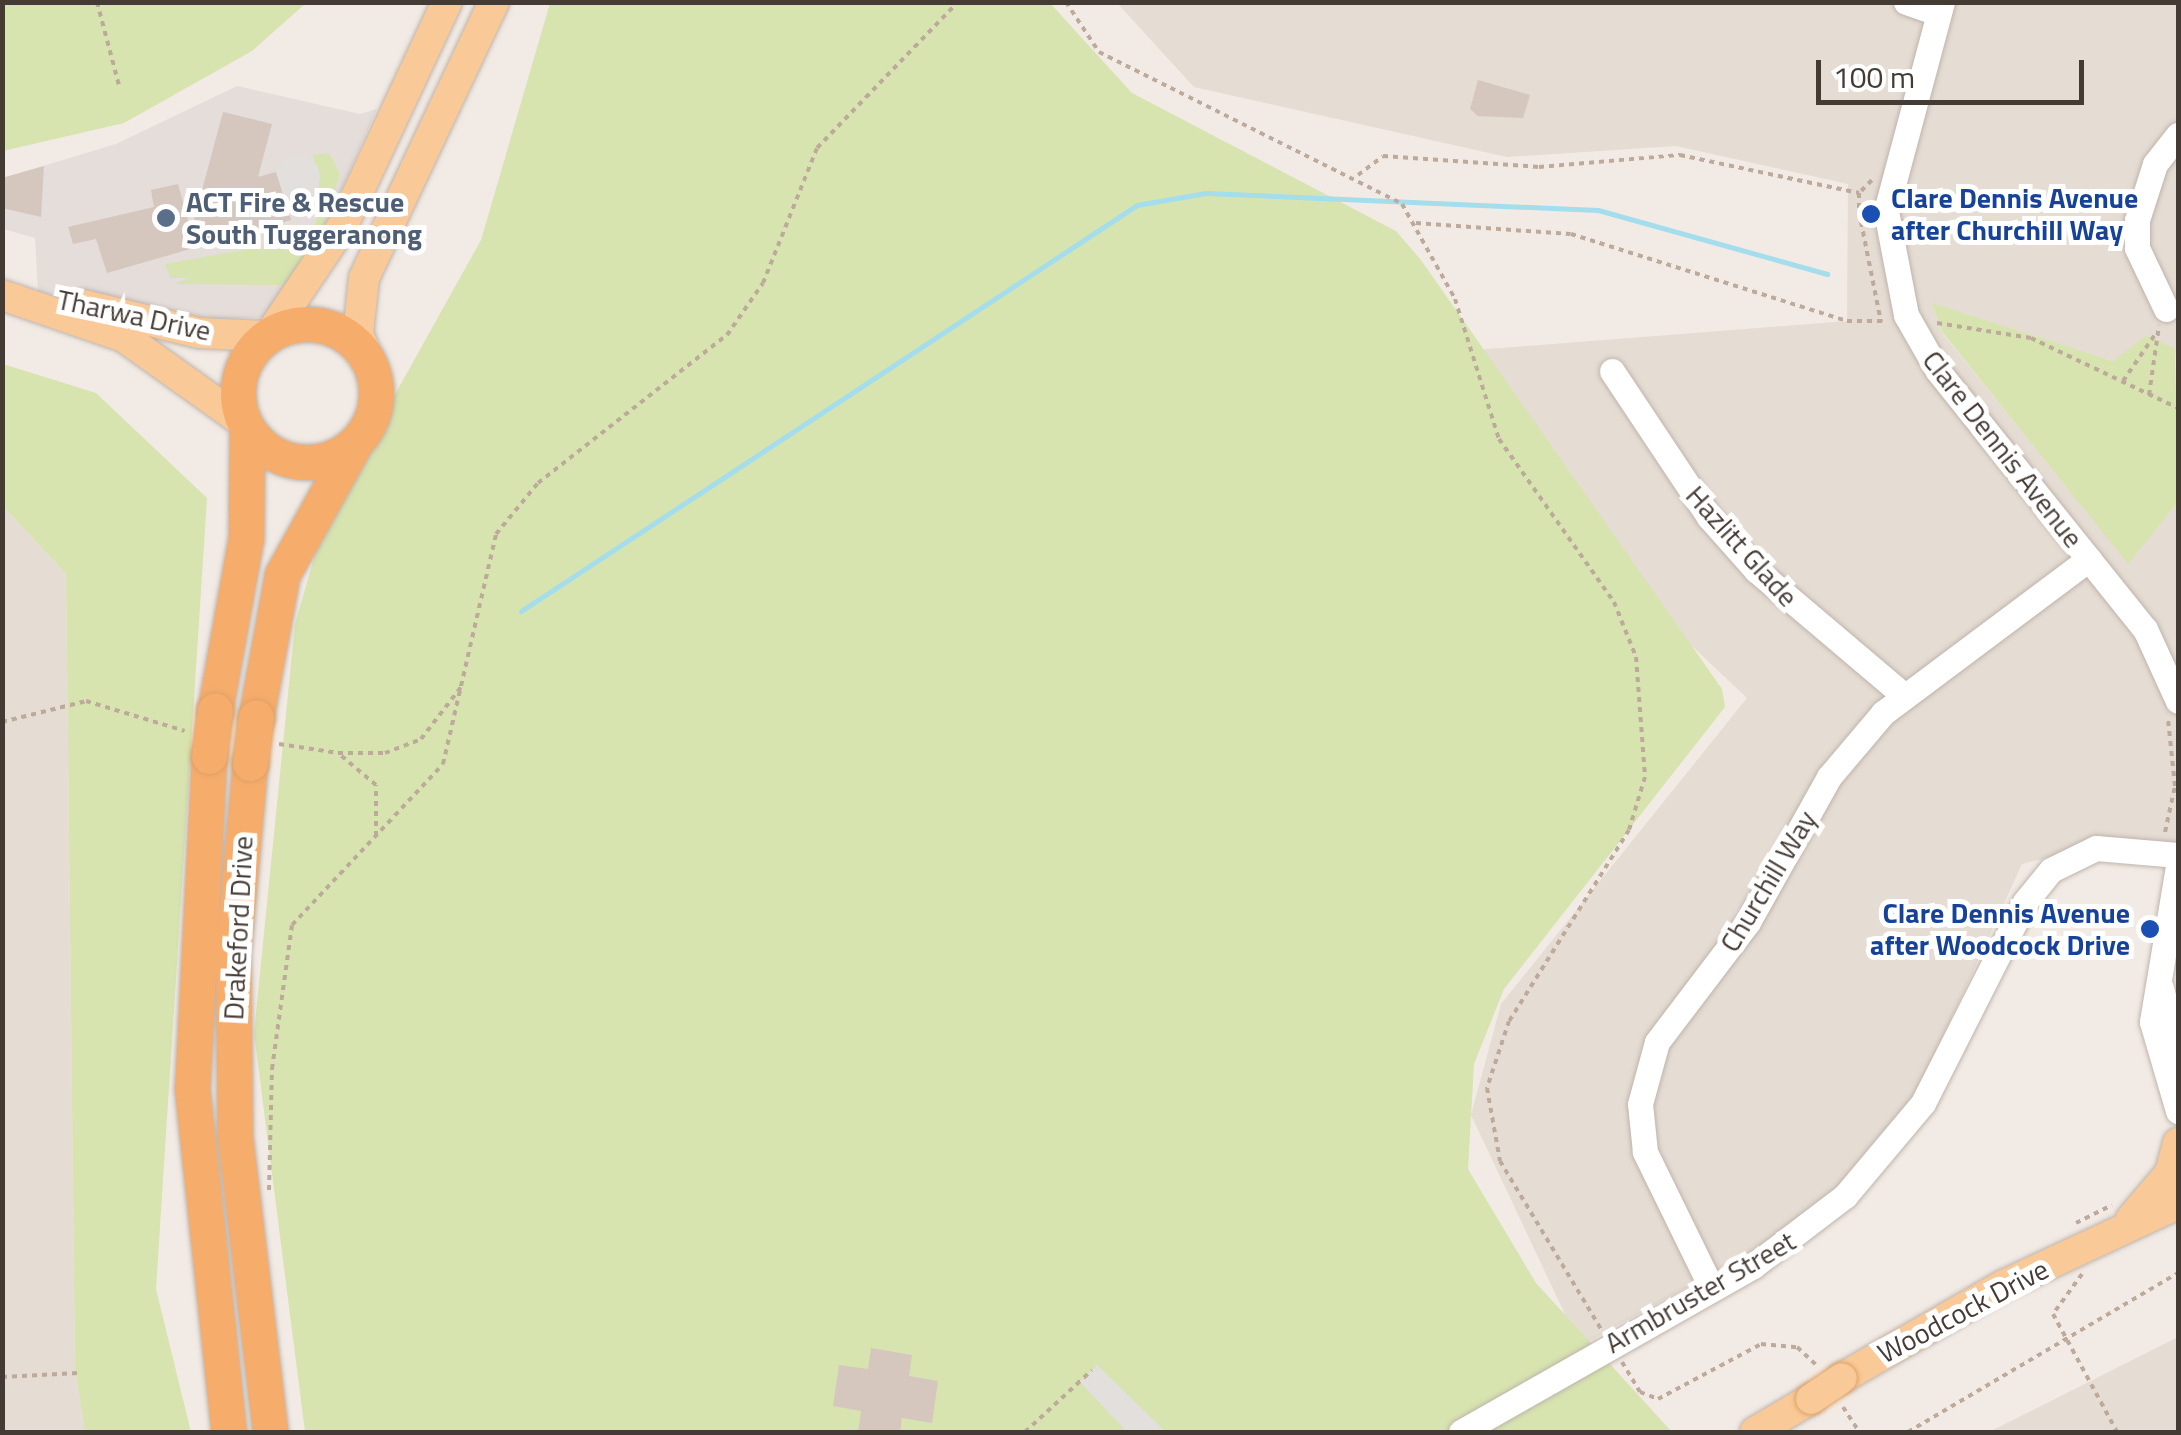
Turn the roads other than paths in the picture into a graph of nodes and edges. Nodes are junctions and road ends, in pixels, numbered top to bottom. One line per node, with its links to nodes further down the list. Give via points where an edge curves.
1 (448, 2): 9 (main road, via 342,227)
2 (494, 2): 10 (main road, via 364,278 358,334)
3 (1906, 2): 4 (street)
4 (1940, 8): 14 (street, Clare Dennis Avenue, via 1886,211 1923,320)
5 (2178, 135): 8 (street, via 2154,164 2137,220 2138,248)
6 (2, 288): 9 (main road, Tharwa Drive, via 199,333)
7 (2, 296): 12 (main road, Tharwa Drive, via 124,337 222,398)
8 (2161, 320)
9 (268, 335): 10 (highway, via 315,324 337,330); 12 (highway, via 239,374)
10 (370, 363): 13 (highway, via 376,406)
11 (1612, 372): 15 (street, Hazlitt Glade, via 1744,556)
12 (245, 426): 13 (highway, via 297,462); 25 (highway, Drakeford Drive, via 246,538 205,732 192,1088)
13 (355, 444): 26 (highway, Drakeford Drive, via 282,575 233,952 234,1106)
14 (2089, 559): 15 (street, Churchill Way); 16 (street, Clare Dennis Avenue, via 2145,629)
15 (1902, 694): 24 (street, Churchill Way, via 1829,778 1748,922 1666,1028 1646,1072 1645,1152)
16 (2172, 705)
17 (2172, 858): 18 (street); 24 (street, Armbruster Street, via 2096,848 2041,879 1955,1050 1886,1152 1801,1234)
18 (2159, 978): 19 (street); 20 (street, via 2152,1022)
19 (2178, 1052)
20 (2178, 1112)
21 (2178, 1144): 23 (main road, via 2170,1174)
22 (2178, 1204): 23 (main road, Woodcock Drive)
23 (2119, 1216): 28 (main road, Woodcock Drive)
24 (1712, 1290): 27 (street, Armbruster Street)
25 (229, 1432)
26 (270, 1432)
27 (1461, 1432)
28 (1755, 1432)

